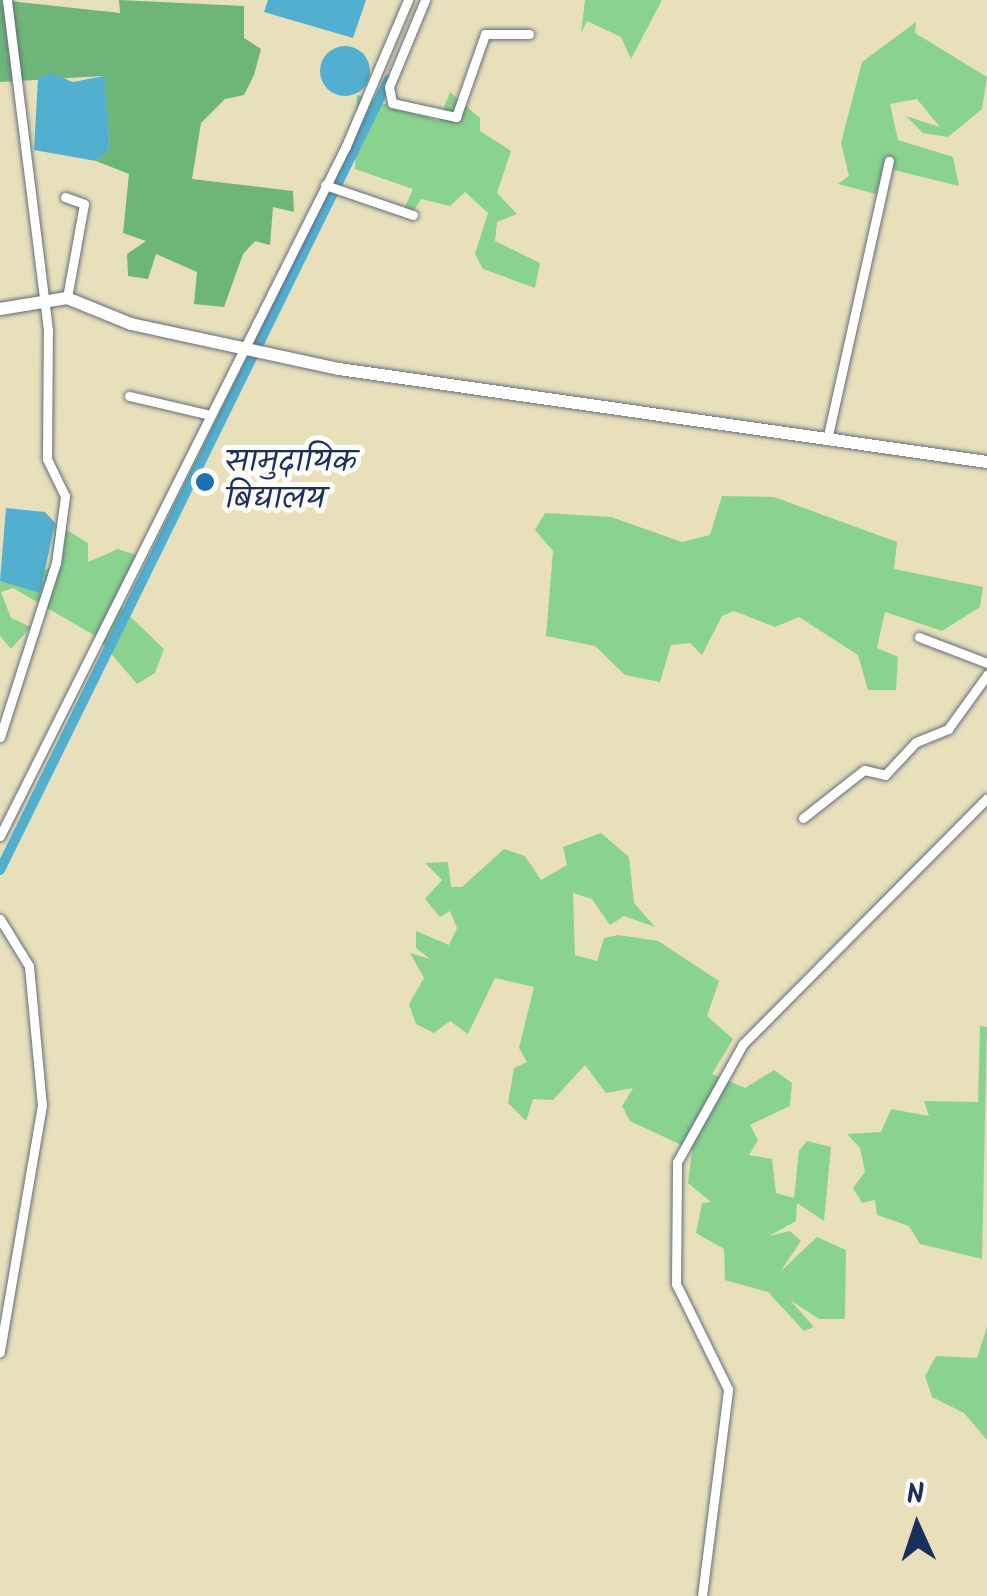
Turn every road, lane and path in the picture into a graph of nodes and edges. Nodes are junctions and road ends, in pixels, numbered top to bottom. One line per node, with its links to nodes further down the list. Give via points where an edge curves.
1 (7, 0): 10 (street)
2 (408, 0): 6 (street)
3 (425, 0): 4 (street, via 389,87 392,102 456,117 485,34)
4 (528, 34)
5 (888, 161): 15 (street)
6 (334, 189): 8 (street); 12 (street)
7 (65, 197): 9 (street, via 84,204)
8 (413, 215)
9 (67, 298): 10 (main road); 12 (main road, via 130,324)
10 (37, 300): 11 (main road); 20 (street, via 48,330 46,458 66,496 56,563)
11 (0, 310)
12 (246, 347): 14 (street); 15 (main road)
13 (128, 396): 14 (street)
14 (210, 414): 23 (street)
15 (827, 440): 16 (main road)
16 (987, 462)
17 (919, 637): 18 (street)
18 (987, 663)
19 (987, 674): 22 (street, via 948,729 916,742 886,775 864,770)
20 (0, 737)
21 (987, 798): 26 (street, via 743,1044 676,1162 676,1284 728,1389)
22 (803, 818)
23 (0, 836)
24 (0, 919): 25 (street, via 29,966 42,1104)
25 (0, 1352)
26 (702, 1596)

